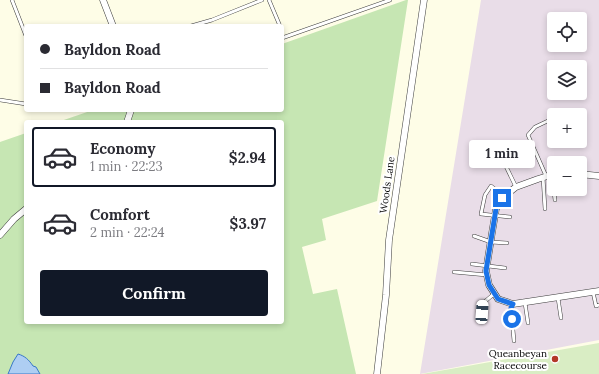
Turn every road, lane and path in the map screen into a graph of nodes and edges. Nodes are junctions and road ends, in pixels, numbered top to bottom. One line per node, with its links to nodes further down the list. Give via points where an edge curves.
1 (12, 0): 10 (lane)
2 (103, 0): 7 (street)
3 (262, 0): 8 (lane)
4 (269, 0): 9 (lane)
5 (390, 0): 11 (lane)
6 (424, 0): 48 (street, Woods Lane, via 389,240)
7 (112, 24)
8 (198, 24)
9 (279, 24)
10 (24, 31)
11 (284, 37)
12 (0, 100): 13 (lane)
13 (24, 104)
14 (547, 121): 16 (lane, via 535,127 528,135)
15 (499, 152): 20 (lane)
16 (547, 171)
17 (587, 175): 19 (street)
18 (547, 176): 20 (street)
19 (599, 176)
20 (516, 187): 22 (street)
21 (547, 192): 25 (lane)
22 (504, 196): 27 (street); 27 (lane, via 491,186 485,195 481,214)
23 (554, 196): 24 (lane)
24 (555, 200)
25 (545, 209)
26 (24, 211): 29 (street)
27 (495, 216): 28 (lane); 31 (street)
28 (510, 217)
29 (0, 235)
30 (474, 236): 31 (lane)
31 (491, 242): 32 (lane); 34 (street)
32 (507, 243)
33 (472, 264): 34 (lane)
34 (487, 266): 35 (lane); 37 (street)
35 (505, 268)
36 (454, 272): 37 (lane)
37 (487, 275): 39 (street)
38 (596, 292): 40 (street); 43 (lane, via 596,306)
39 (494, 294): 42 (street, via 498,299); 44 (lane, via 483,303)
40 (558, 298): 41 (street); 45 (lane)
41 (525, 303): 42 (street); 46 (lane)
42 (513, 304): 47 (lane, via 511,308)
43 (599, 305)
44 (482, 312)
45 (561, 318)
46 (528, 323)
47 (514, 340)
48 (377, 374)

